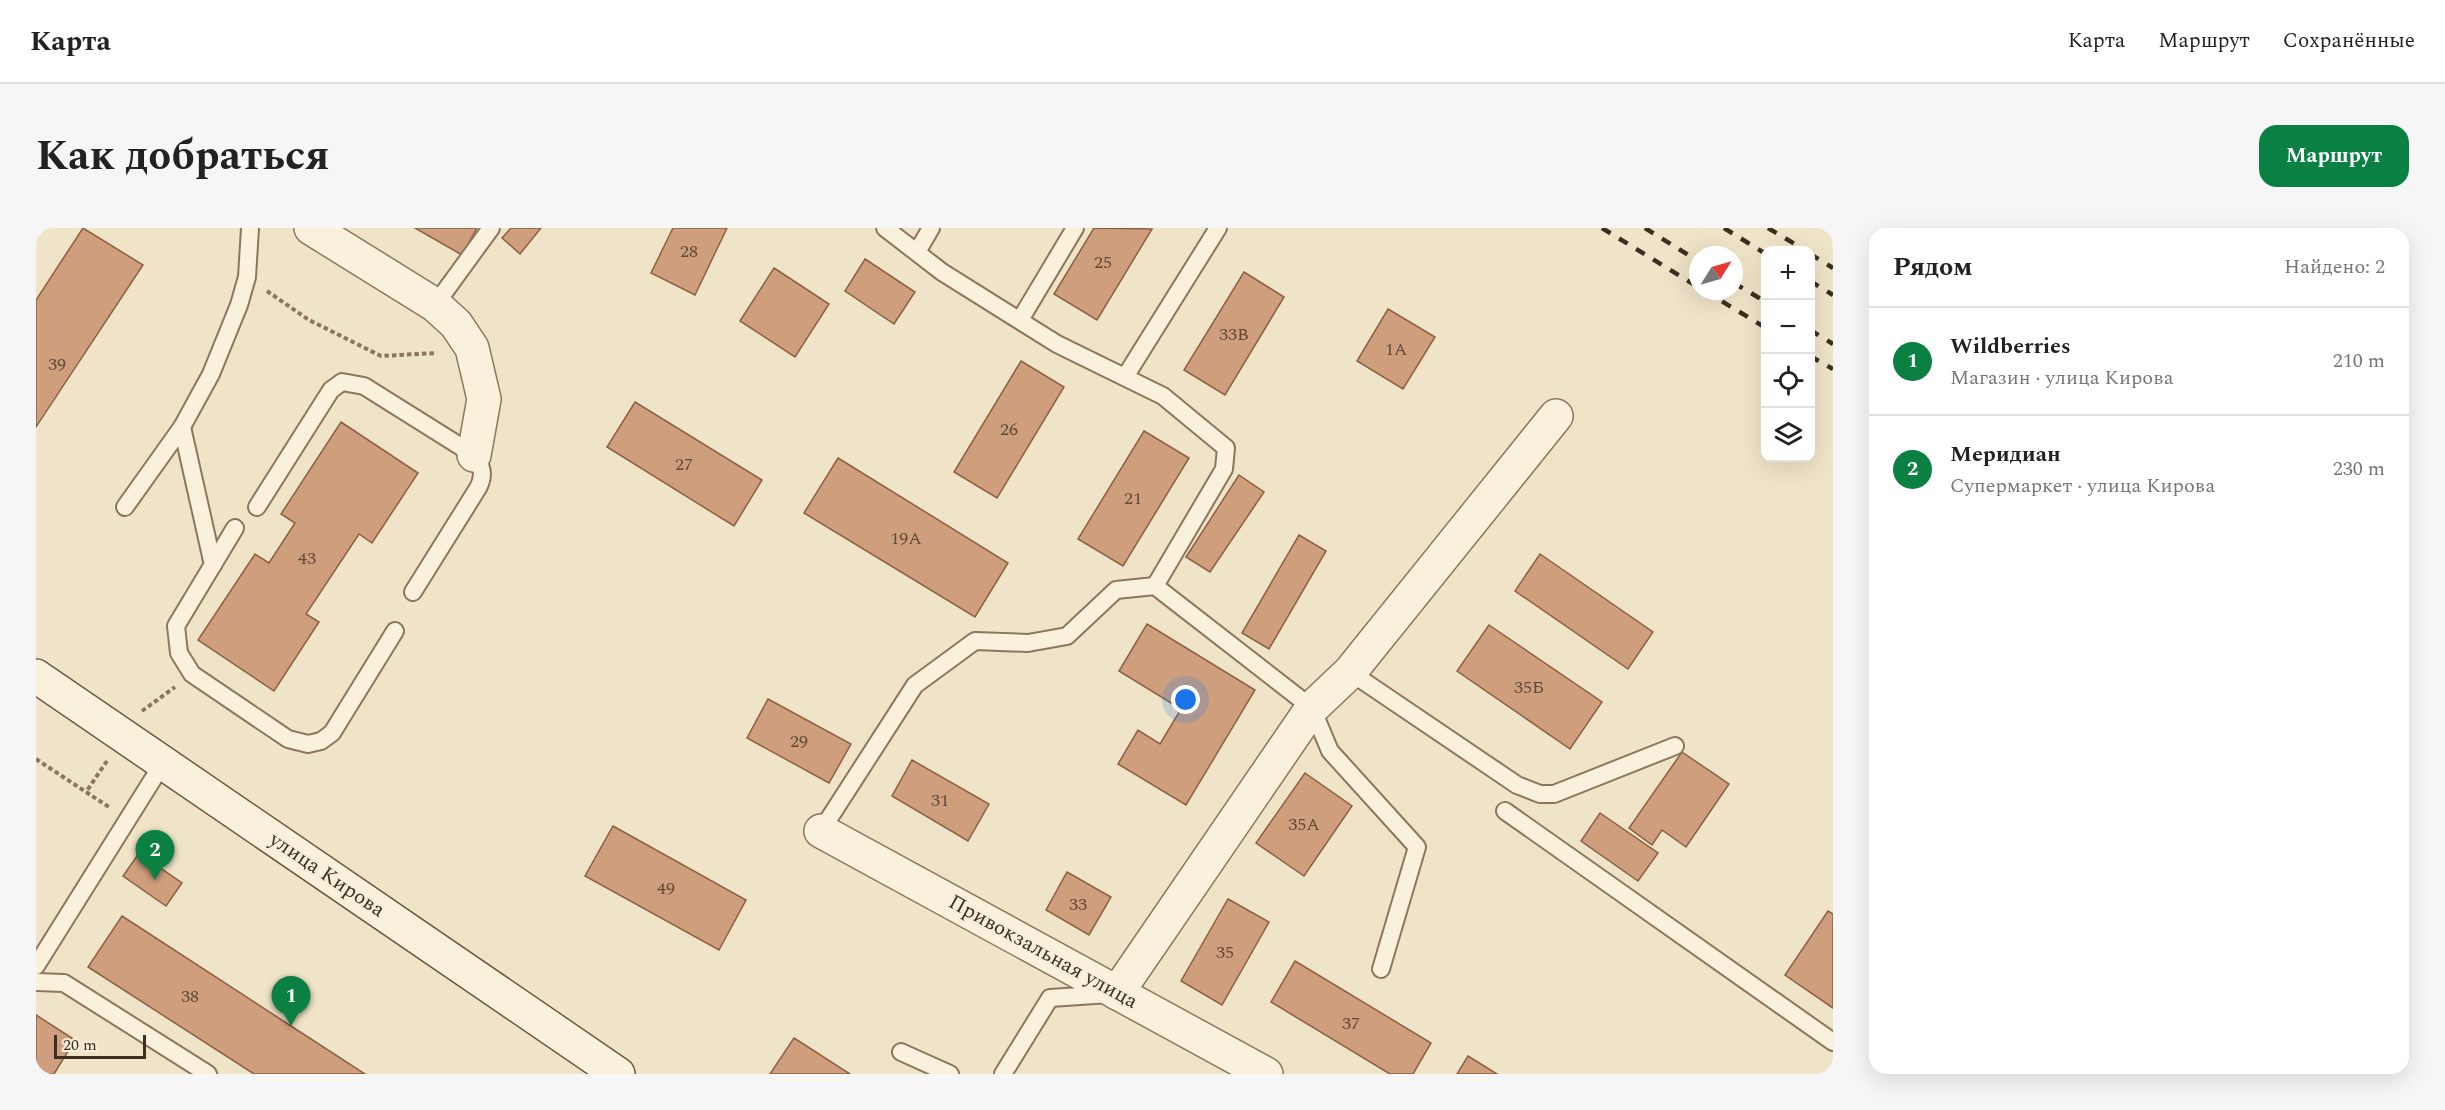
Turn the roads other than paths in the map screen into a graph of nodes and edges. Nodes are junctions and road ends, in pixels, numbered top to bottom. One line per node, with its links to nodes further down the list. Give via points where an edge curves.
1 (250, 228): 13 (lane, via 247,277 239,305 211,374)
2 (310, 228): 9 (street)
3 (491, 228): 9 (lane)
4 (885, 228): 8 (lane)
5 (931, 228): 8 (lane)
6 (1075, 228): 10 (lane)
7 (1218, 228): 11 (lane)
8 (917, 252): 10 (lane)
9 (435, 305): 14 (street, via 456,324 472,348 484,399)
10 (1020, 320): 11 (lane, via 1057,344)
11 (1125, 377): 19 (lane, via 1164,396 1226,448 1224,469)
12 (1556, 416): 22 (street)
13 (182, 427): 15 (lane); 18 (lane)
14 (474, 455): 16 (lane, via 364,386 342,382 331,390); 20 (lane, via 482,466 482,480)
15 (125, 507)
16 (256, 507)
17 (235, 528): 18 (lane)
18 (213, 565): 21 (lane, via 176,626 179,653 192,674 288,739 308,744 332,733)
19 (1155, 586): 24 (lane); 28 (lane, via 1116,590 1067,636 1028,643 975,641 915,686)
20 (413, 592)
21 (395, 631)
22 (1350, 672): 24 (street); 25 (lane, via 1517,785 1540,794 1554,794)
23 (36, 676): 26 (street, улица Кирова)
24 (1312, 708): 30 (lane, via 1330,751 1417,847); 32 (street)
25 (1675, 746)
26 (163, 763): 29 (lane); 36 (street, улица Кирова)
27 (1505, 812): 33 (lane)
28 (821, 831): 32 (street, Привокзальная улица)
29 (36, 966)
30 (1381, 969)
31 (36, 982): 35 (lane, via 64,983)
32 (1117, 993): 38 (lane, via 1050,998); 39 (street, Привокзальная улица)
33 (1833, 1042)
34 (902, 1052): 37 (lane)
35 (208, 1074)
36 (618, 1074)
37 (950, 1074)
38 (1003, 1074)
39 (1266, 1074)

